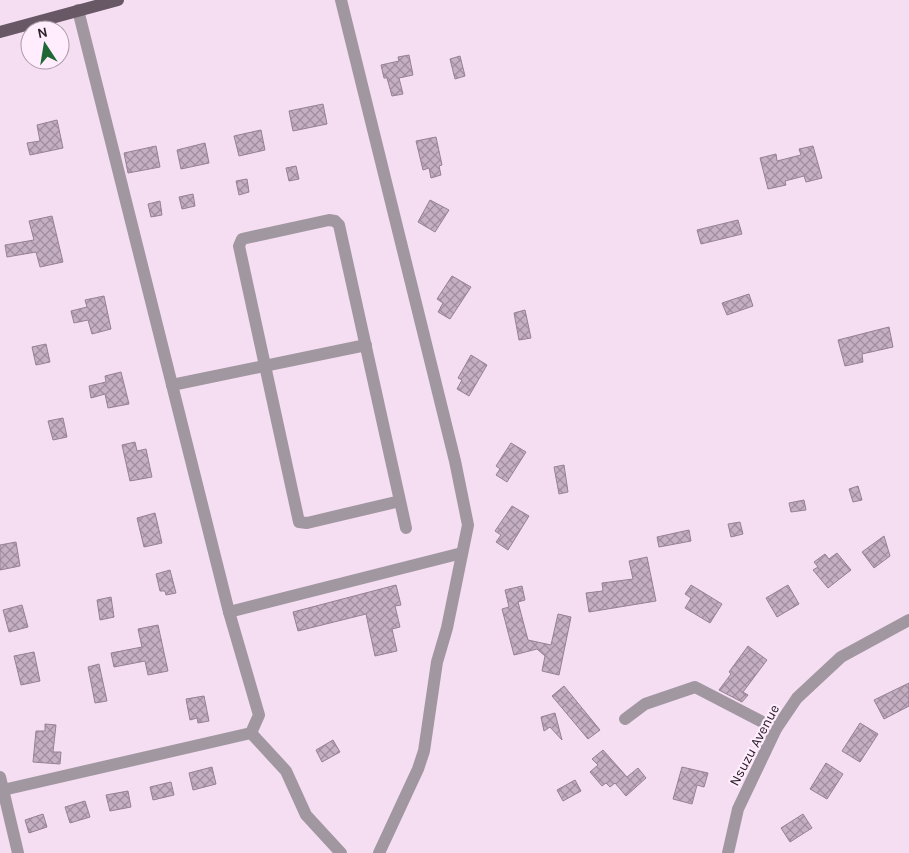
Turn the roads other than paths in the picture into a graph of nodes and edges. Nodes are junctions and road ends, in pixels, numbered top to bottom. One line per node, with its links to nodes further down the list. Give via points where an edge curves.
1 (118, 0): 3 (main road)
2 (341, 0): 10 (street, via 455,460 468,525)
3 (78, 10): 4 (main road); 7 (street)
4 (0, 32)
5 (366, 346): 6 (street); 6 (street, via 340,225 329,220 249,236 239,246); 8 (street)
6 (265, 366): 7 (street); 8 (street, via 299,522 307,523)
7 (172, 385): 11 (street)
8 (400, 501): 9 (street)
9 (406, 528)
10 (462, 552): 11 (street); 20 (street, via 437,662 424,751)
11 (229, 612): 15 (street, via 260,715)
12 (909, 620): 14 (street, Nsuzu Avenue, via 841,657 796,698)
13 (625, 719): 14 (street, via 645,704 695,687)
14 (776, 729): 21 (street, Nsuzu Avenue, via 738,809)
15 (251, 733): 17 (street); 19 (street, via 286,771 306,815)
16 (0, 777): 17 (street)
17 (3, 790): 18 (street)
18 (18, 853)
19 (341, 853)
20 (379, 853)
21 (728, 853)

